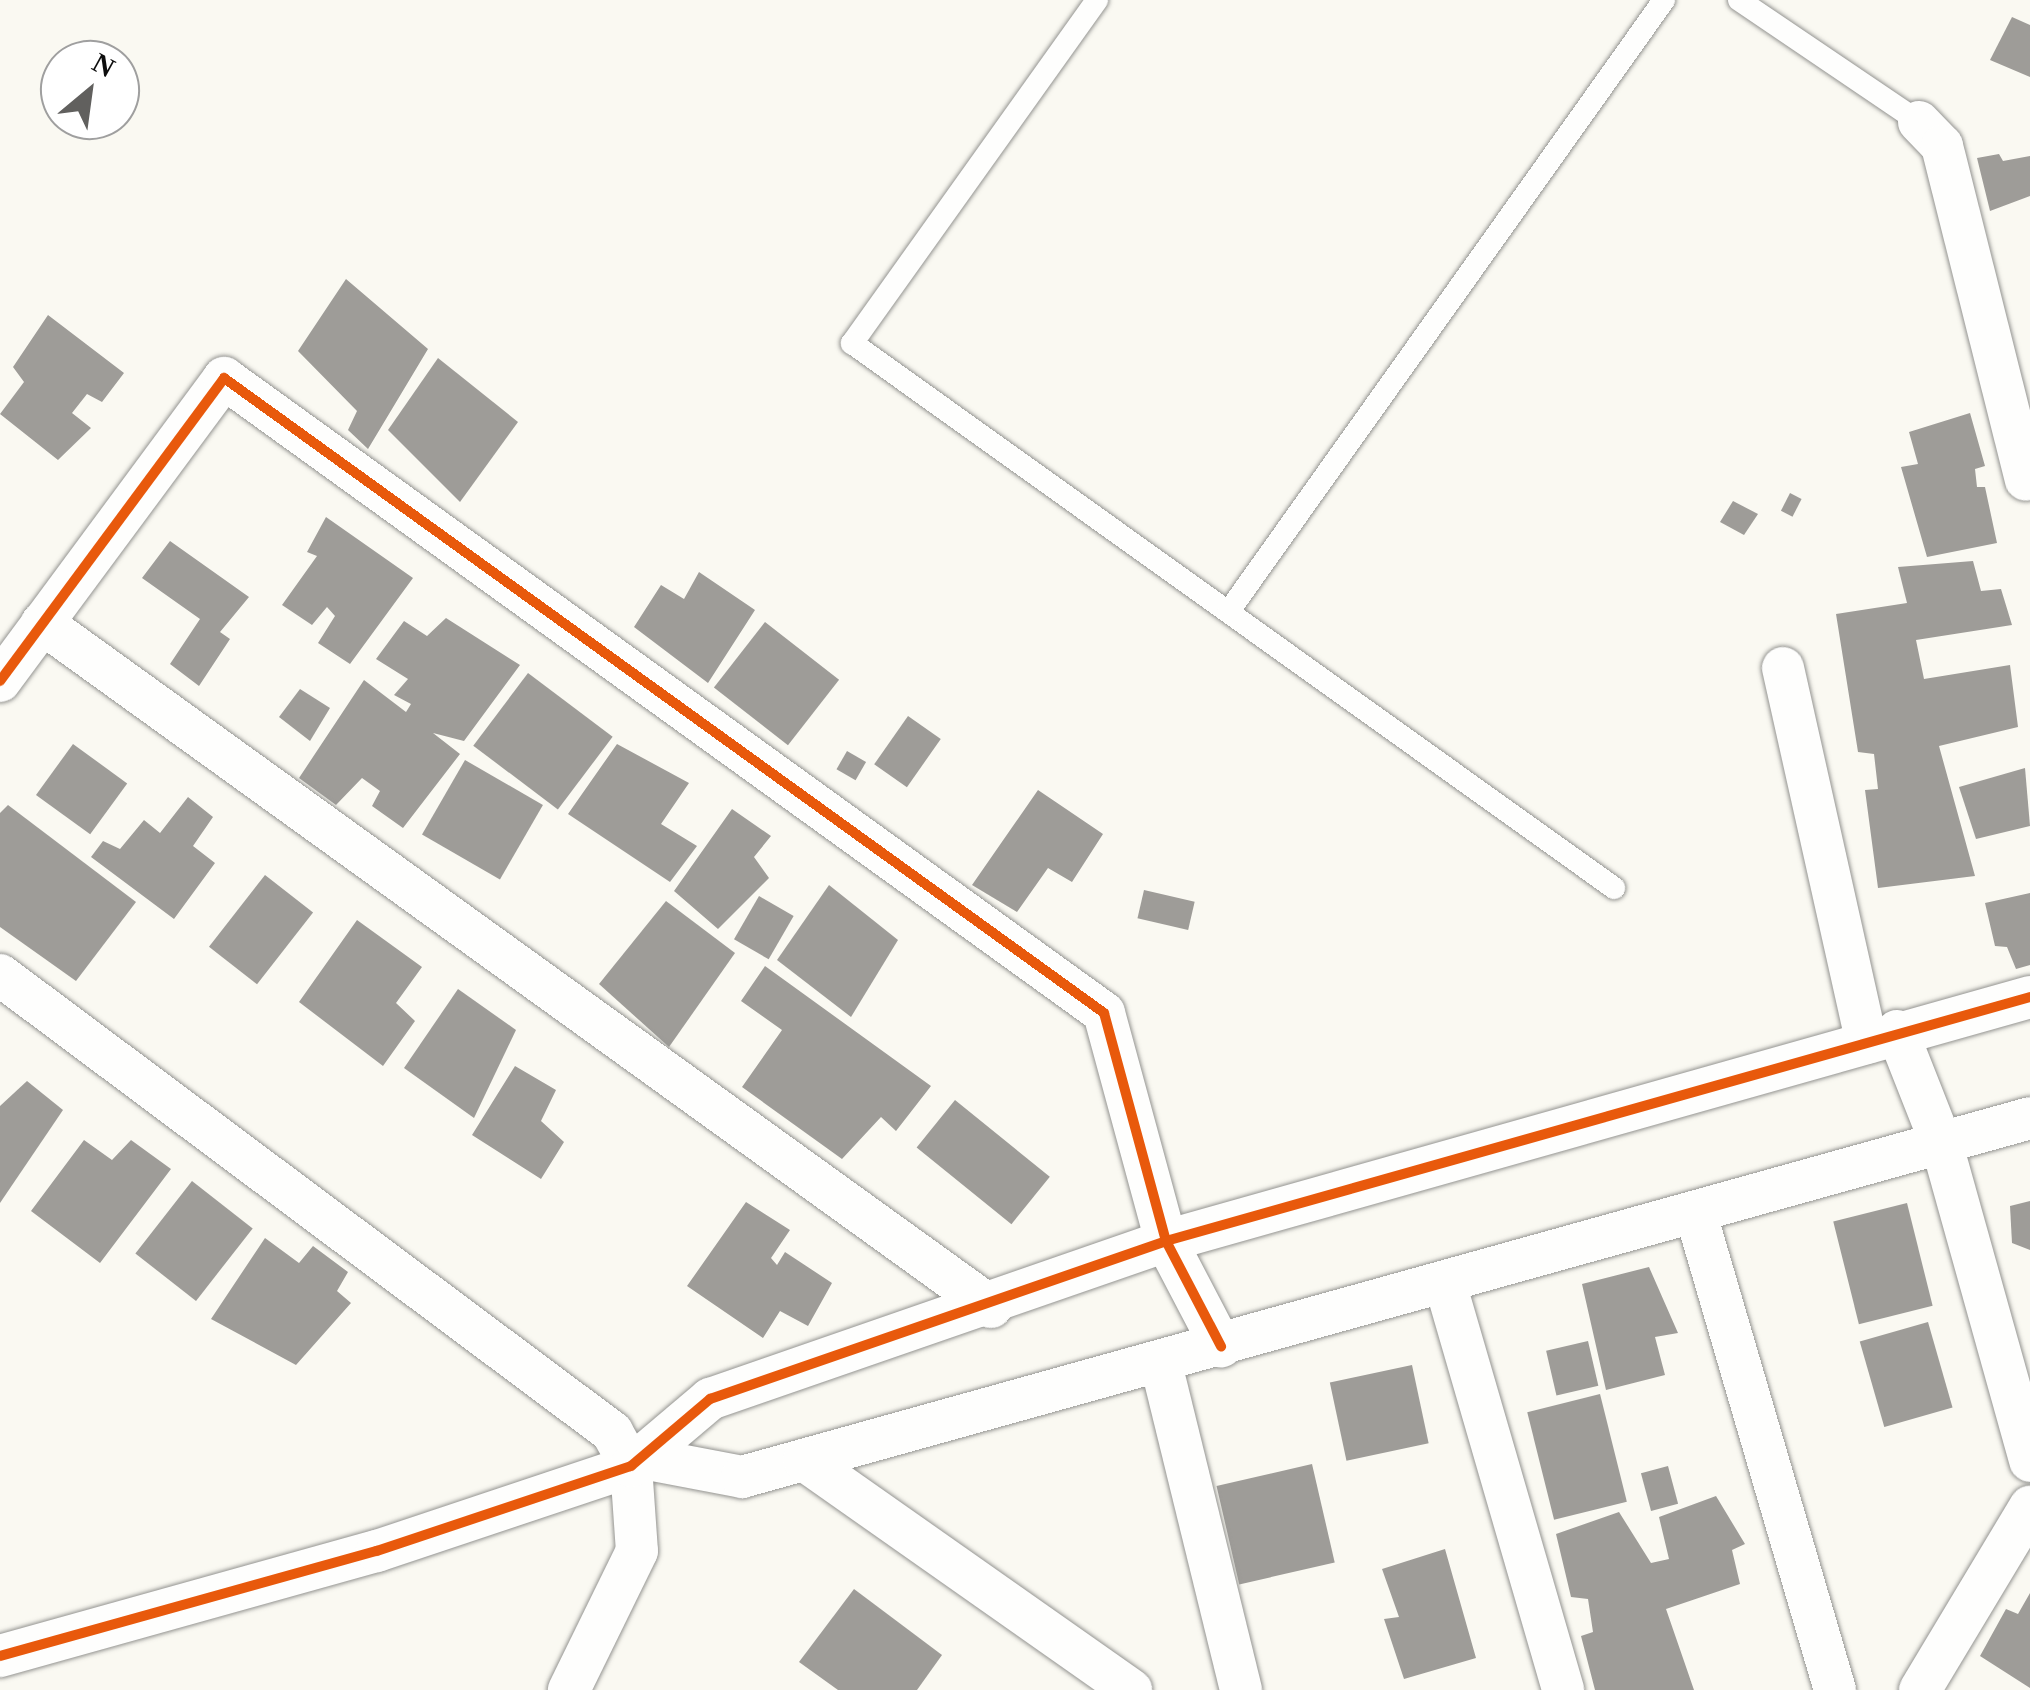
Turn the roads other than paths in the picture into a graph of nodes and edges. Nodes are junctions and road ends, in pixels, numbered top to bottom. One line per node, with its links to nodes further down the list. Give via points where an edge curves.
1 (1097, 0): 6 (lane, via 852,343)
2 (1664, 0): 6 (lane)
3 (1739, 0): 4 (lane)
4 (1919, 122): 5 (street, via 1942,146)
5 (2029, 486)
6 (1229, 610): 10 (lane)
7 (42, 623): 9 (street); 17 (street, via 224,378 1104,1013); 19 (street)
8 (1783, 668): 13 (street)
9 (0, 681)
10 (1614, 888)
11 (0, 976): 24 (street, via 591,1409)
12 (2030, 997): 13 (street)
13 (1882, 1037): 15 (street); 17 (street)
14 (2030, 1118): 15 (street)
15 (1942, 1145): 16 (street); 23 (street)
16 (1697, 1218): 18 (street); 31 (street)
17 (1166, 1241): 19 (street); 20 (street)
18 (1445, 1284): 20 (street); 30 (street)
19 (991, 1308): 24 (street, via 710,1398)
20 (1221, 1346): 21 (street)
21 (1161, 1364): 22 (street); 29 (street)
22 (804, 1460): 24 (street, via 742,1477); 28 (street)
23 (2030, 1460)
24 (639, 1462): 26 (street, via 376,1550); 27 (street, via 637,1551)
25 (2030, 1507): 32 (street)
26 (0, 1656)
27 (569, 1690)
28 (1130, 1690)
29 (1241, 1690)
30 (1563, 1690)
31 (1834, 1690)
32 (1920, 1690)

